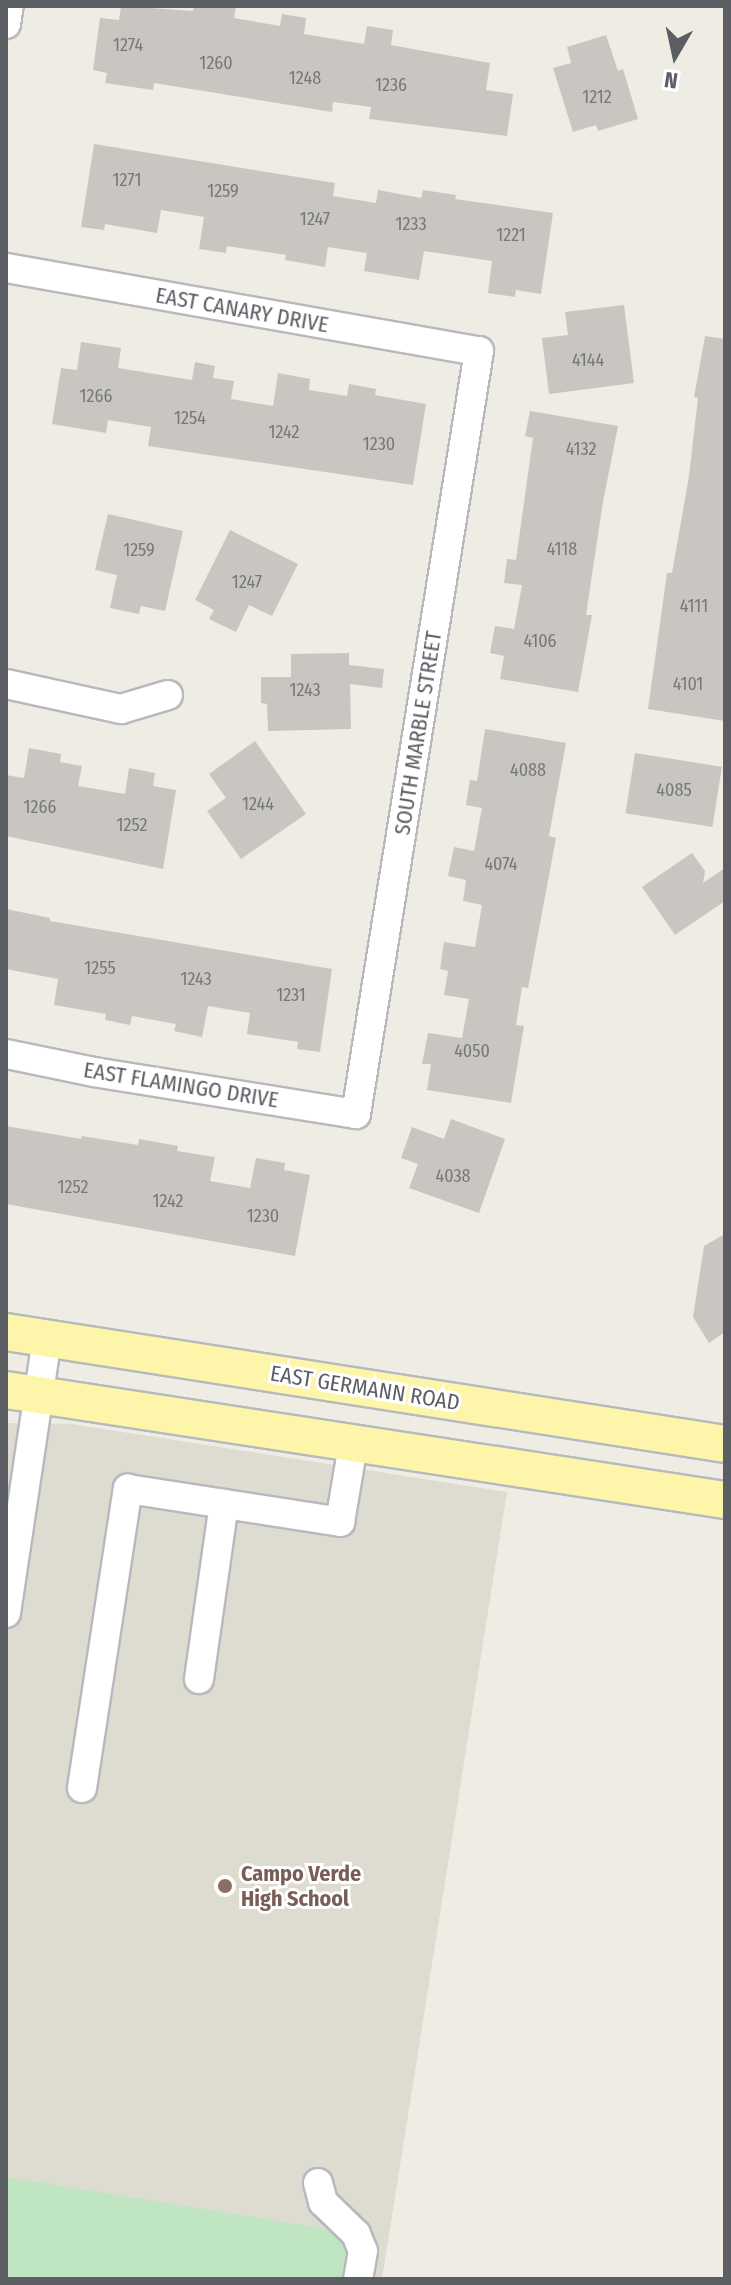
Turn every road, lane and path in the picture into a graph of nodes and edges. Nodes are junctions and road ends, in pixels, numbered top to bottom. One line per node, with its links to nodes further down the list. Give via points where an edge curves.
1 (9, 6): 2 (street)
2 (6, 24)
3 (6, 268): 4 (street, EAST CANARY DRIVE)
4 (479, 351): 8 (street, SOUTH MARBLE STREET)
5 (6, 684): 6 (street, via 121,709)
6 (168, 695)
7 (6, 1054): 8 (street, EAST FLAMINGO DRIVE)
8 (356, 1114)
9 (6, 1332): 10 (main road, EAST GERMANN ROAD)
10 (47, 1339): 11 (street); 12 (main road, EAST GERMANN ROAD)
11 (22, 1393): 13 (main road); 16 (street)
12 (725, 1444)
13 (353, 1445): 14 (main road); 15 (street, via 340,1522)
14 (725, 1500)
15 (224, 1504): 17 (street); 18 (street, via 128,1489)
16 (6, 1613)
17 (199, 1679)
18 (82, 1788)
19 (318, 2183): 20 (street, via 323,2202 356,2234 363,2251)
20 (358, 2279)

